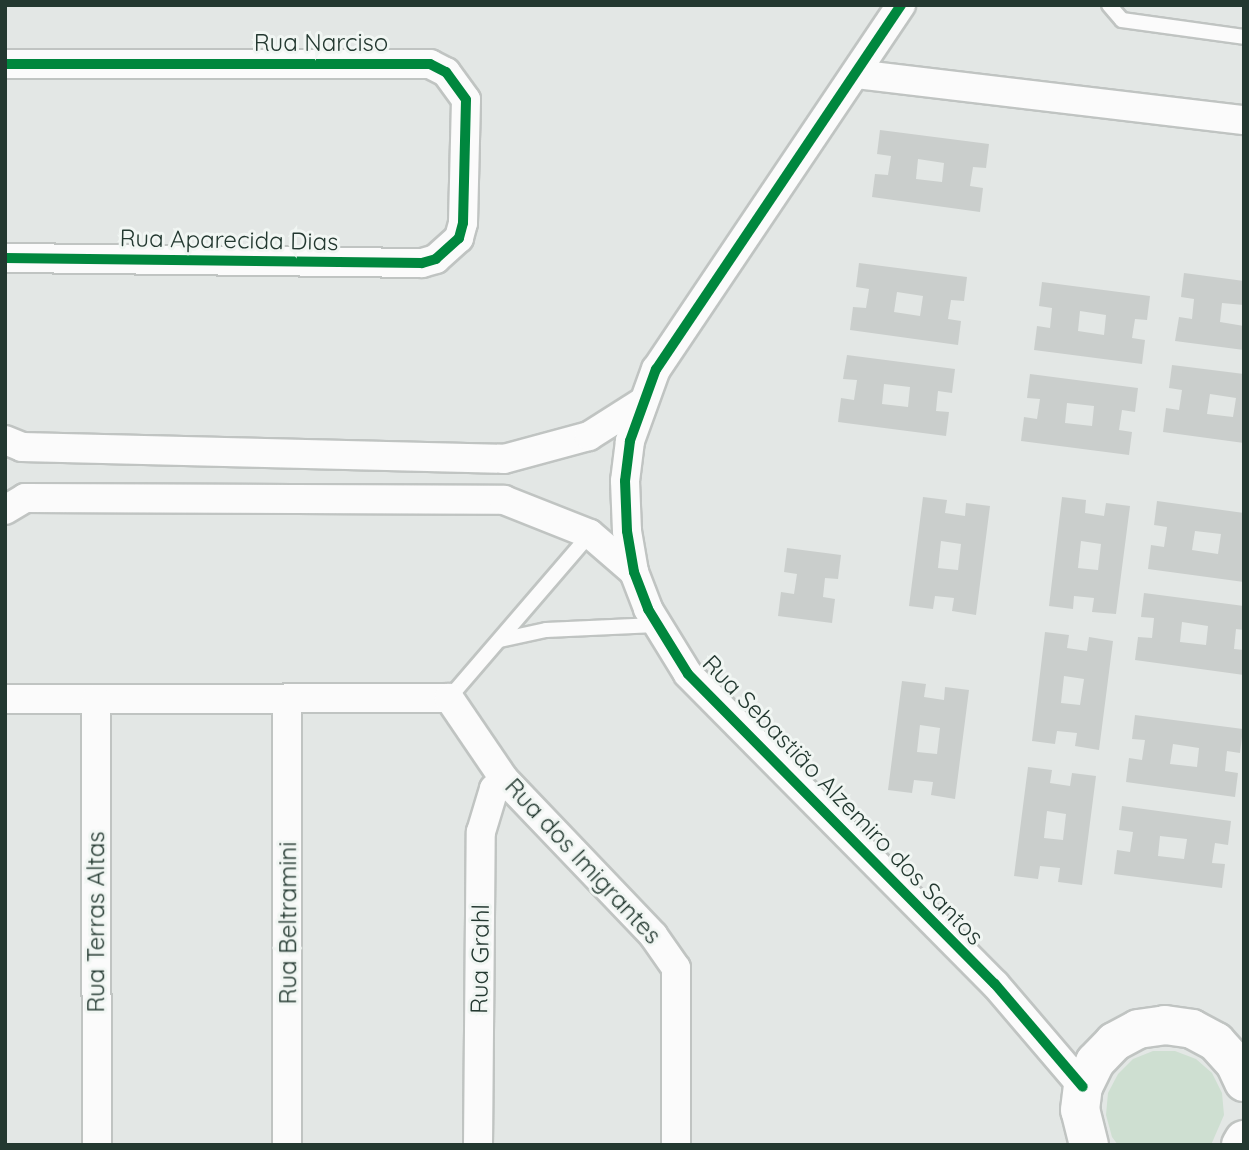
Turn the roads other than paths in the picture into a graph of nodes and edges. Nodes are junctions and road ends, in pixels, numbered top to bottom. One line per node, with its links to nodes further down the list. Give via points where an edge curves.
1 (901, 5): 5 (street, Rua Sebastião Alzemiro dos Santos)
2 (1109, 5): 3 (lane, via 1122,20)
3 (1244, 37)
4 (5, 64): 7 (street, Rua Narciso, via 430,64 458,84 466,100 463,223)
5 (856, 75): 6 (street); 9 (street, Rua Sebastião Alzemiro dos Santos, via 688,316)
6 (1244, 120)
7 (449, 250): 8 (street, Rua Aparecida Dias, via 422,262)
8 (5, 258)
9 (641, 403): 10 (street, via 589,436 504,459 22,447); 13 (street, Rua Sebastião Alzemiro dos Santos, via 625,481)
10 (5, 440)
11 (5, 510): 12 (street, via 25,498 504,499)
12 (590, 534): 13 (street); 15 (lane)
13 (634, 572): 14 (street, Rua Sebastião Alzemiro dos Santos)
14 (656, 625): 15 (lane, via 546,630); 22 (street, Rua Sebastião Alzemiro dos Santos, via 688,674 995,984)
15 (500, 640): 16 (lane)
16 (449, 698): 19 (street); 20 (street, Rua dos Imigrantes)
17 (5, 699): 18 (street)
18 (96, 700): 19 (street); 24 (street, Rua Terras Altas)
19 (287, 701): 25 (street, Rua Beltramini)
20 (504, 779): 26 (street, Rua Grahl, via 490,799 481,832); 27 (street, Rua dos Imigrantes, via 653,935 676,968)
21 (1244, 1082): 22 (street, via 1235,1063 1216,1042 1192,1029 1165,1025 1138,1029 1114,1042 1095,1062)
22 (1083, 1087): 28 (street, via 1080,1111)
23 (1244, 1140): 29 (street)
24 (97, 1145)
25 (287, 1145)
26 (478, 1145)
27 (676, 1145)
28 (1089, 1145)
29 (1241, 1145)

